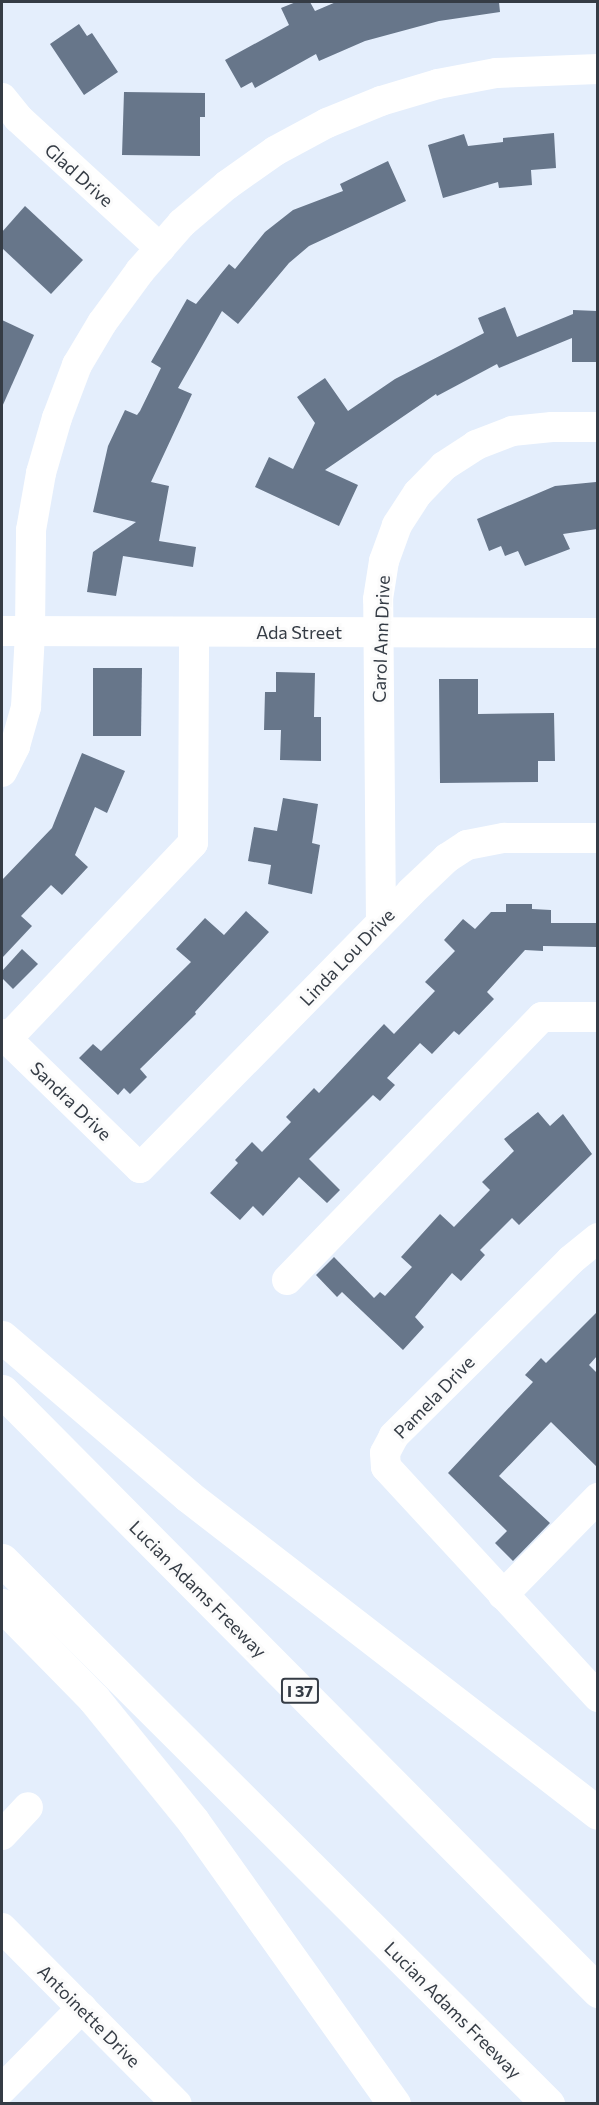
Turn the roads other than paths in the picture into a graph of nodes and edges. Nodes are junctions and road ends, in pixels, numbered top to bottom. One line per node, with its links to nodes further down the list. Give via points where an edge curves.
1 (597, 69): 3 (street, via 496,73 438,84 327,123 275,151 227,185 182,223)
2 (2, 98): 3 (street, Glad Drive, via 18,118)
3 (160, 249): 5 (street, via 102,323 77,365 57,418 41,473)
4 (597, 427): 7 (street, Carol Ann Drive, via 512,431 476,445 444,466 418,493 390,543 378,599)
5 (16, 631): 6 (street, Ada Street); 9 (street, via 26,707 15,746)
6 (194, 632): 7 (street, Ada Street); 13 (street, via 193,843)
7 (379, 633): 8 (street, Ada Street); 11 (street, Carol Ann Drive)
8 (597, 633)
9 (2, 772)
10 (597, 838): 11 (street, Linda Lou Drive, via 504,838 467,845 447,858)
11 (381, 922): 14 (street, Linda Lou Drive)
12 (597, 1017): 16 (street, via 542,1017)
13 (4, 1036): 14 (street, Sandra Drive)
14 (140, 1168)
15 (597, 1238): 21 (street, Pamela Drive, via 394,1436 385,1453 386,1467)
16 (287, 1280)
17 (2, 1337): 25 (highway, via 188,1496)
18 (2, 1391): 28 (highway, Lucian Adams Freeway / I 37)
19 (597, 1498): 21 (street)
20 (2, 1560): 33 (highway, Lucian Adams Freeway)
21 (503, 1595): 23 (street, Pamela Drive)
22 (2, 1605): 32 (highway, via 94,1699 193,1821)
23 (597, 1697)
24 (28, 1807): 26 (street)
25 (597, 1813)
26 (2, 1835)
27 (2, 1928): 29 (street, Antoinette Drive)
28 (597, 1991)
29 (82, 2008): 30 (street); 31 (street, Antoinette Drive)
30 (2, 2089)
31 (177, 2103)
32 (394, 2103)
33 (548, 2103)

